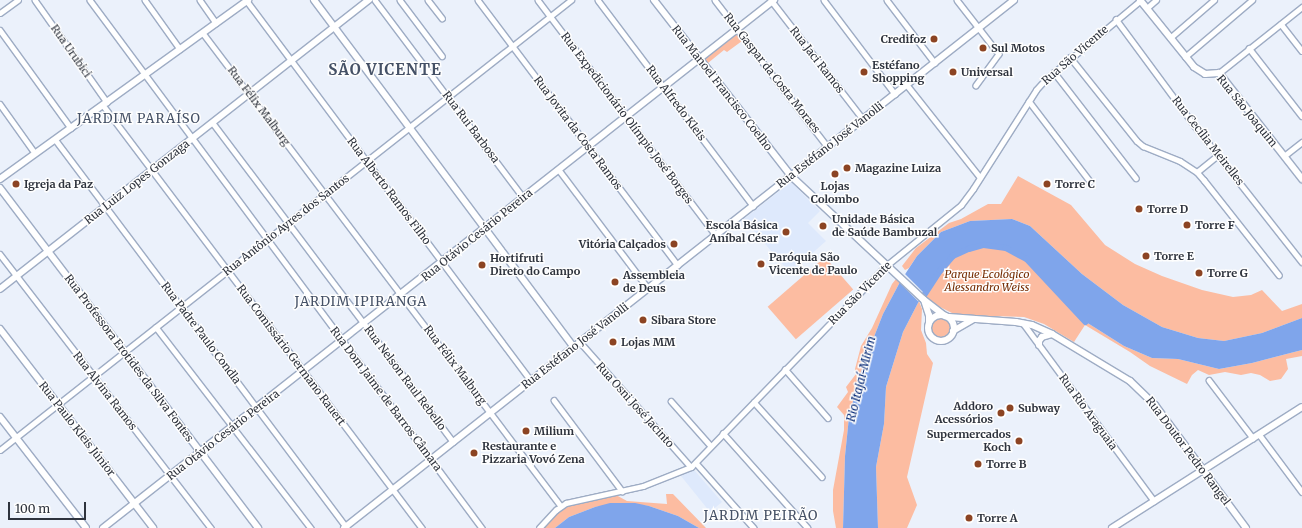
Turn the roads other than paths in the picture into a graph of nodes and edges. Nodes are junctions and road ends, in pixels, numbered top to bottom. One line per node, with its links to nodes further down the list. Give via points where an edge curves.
1 (18, 0): 29 (street)
2 (35, 0): 61 (street, Rua Urubici)
3 (90, 0): 53 (street, Rua Dom Jaime de Barros Câmara)
4 (145, 0): 43 (street)
5 (200, 0): 33 (street)
6 (314, 0): 35 (main road)
7 (369, 0): 35 (main road, Rua Luiz Lopes Gonzaga)
8 (375, 0): 59 (street, Rua Rui Barbosa)
9 (400, 0): 45 (street)
10 (428, 0): 31 (street)
11 (478, 0): 41 (street, Rua Jovita da Costa Ramos)
12 (538, 0): 30 (street, Rua Expedicionário Olímpio José Borges)
13 (571, 0): 30 (street, Rua Antônio Ayres dos Santos)
14 (598, 0): 56 (street, Rua Alfredo Kleis)
15 (654, 0): 48 (main road, Rua Manoel Francisco Coelho)
16 (715, 0): 37 (street, Rua Gaspar da Costa Moraes)
17 (824, 0): 58 (street)
18 (887, 0): 50 (street)
19 (957, 0): 36 (street)
20 (1014, 0): 36 (main road, Rua Estéfano José Vanolli)
21 (1140, 0): 28 (main road, Rua São Joaquim); 32 (street, Rua São Vicente)
22 (1156, 0): 28 (street)
23 (1214, 0): 40 (street)
24 (1252, 0): 47 (street)
25 (248, 1): 33 (main road); 49 (street, Rua Alberto Ramos Filho)
26 (773, 1): 37 (main road, Rua Otávio Cesário Pereira); 65 (street, Rua Jaci Ramos)
27 (1302, 6): 34 (street)
28 (1147, 8): 40 (main road, Rua São Joaquim)
29 (0, 13)
30 (550, 17): 41 (street, Rua Antônio Ayres dos Santos); 64 (street, Rua Expedicionário Olímpio José Borges)
31 (442, 18)
32 (1116, 19): 46 (street, Rua São Vicente); 75 (street, Rua Cecília Meirelles)
33 (216, 23): 39 (main road)
34 (1281, 24): 42 (street); 44 (street)
35 (334, 28): 49 (main road, Rua Luiz Lopes Gonzaga); 68 (main road)
36 (979, 28): 50 (main road, Rua Estéfano José Vanolli); 55 (street, via 999,54)
37 (738, 29): 48 (main road, Rua Otávio Cesário Pereira); 73 (street, Rua Gaspar da Costa Moraes)
38 (0, 30): 67 (street)
39 (203, 33): 43 (main road); 57 (street, Rua Félix Malburg)
40 (1170, 38): 47 (main road, Rua São Joaquim)
41 (513, 46): 59 (street, Rua Antônio Ayres dos Santos); 72 (street, Rua Jovita da Costa Ramos)
42 (1250, 48): 52 (street); 63 (street)
43 (180, 49): 53 (main road)
44 (1302, 51)
45 (442, 56)
46 (1070, 57): 51 (street, Rua São Vicente); 80 (street, via 1137,141)
47 (1186, 57): 52 (main road, Rua São Joaquim, via 1199,72)
48 (700, 59): 56 (main road, Rua Otávio Cesário Pereira); 81 (main road, Rua Manoel Francisco Coelho)
49 (292, 61): 57 (main road, Rua Luiz Lopes Gonzaga); 77 (street, Rua Alberto Ramos Filho)
50 (935, 62): 54 (main road, Rua Estéfano José Vanolli)
51 (1054, 72): 60 (street, Rua São Vicente); 83 (street)
52 (1219, 73): 76 (main road, Rua São Joaquim)
53 (145, 75): 61 (main road); 70 (street, Rua Dom Jaime de Barros Câmara)
54 (907, 85): 58 (main road, Rua Estéfano José Vanolli); 82 (street)
55 (976, 86)
56 (664, 87): 64 (main road, Rua Otávio Cesário Pereira); 91 (street, Rua Alfredo Kleis)
57 (250, 94): 66 (main road, Rua Luiz Lopes Gonzaga); 88 (street, Rua Félix Malburg)
58 (896, 94): 65 (main road, Rua Estéfano José Vanolli)
59 (448, 97): 68 (street, Rua Antônio Ayres dos Santos); 89 (street, Rua Rui Barbosa)
60 (1029, 101): 82 (street, Rua São Vicente); 86 (street)
61 (105, 103): 67 (main road); 78 (street, Rua Comissário Germano Rauert)
62 (0, 104): 74 (street)
63 (1302, 116)
64 (626, 117): 72 (main road, Rua Otávio Cesário Pereira); 94 (street, Rua Expedicionário Olímpio José Borges)
65 (863, 120): 73 (main road, Rua Estéfano José Vanolli)
66 (213, 123): 70 (main road, Rua Luiz Lopes Gonzaga); 92 (street, Rua Nelson Raul Rebello)
67 (71, 128): 69 (main road)
68 (409, 128): 77 (street, Rua Antônio Ayres dos Santos); 93 (main road)
69 (55, 139): 74 (main road); 90 (street, Rua Padre Paulo Condla)
70 (192, 139): 78 (main road, Rua Luiz Lopes Gonzaga); 95 (street, Rua Dom Jaime de Barros Câmara)
71 (1302, 142): 76 (street)
72 (589, 147): 79 (main road, Rua Otávio Cesário Pereira); 100 (street, Rua Jovita da Costa Ramos)
73 (828, 147): 81 (main road, Rua Estéfano José Vanolli)
74 (35, 153): 84 (main road)
75 (1218, 155): 80 (street); 99 (street, Rua Cecília Meirelles)
76 (1284, 156): 85 (main road, Rua São Joaquim)
77 (367, 161): 88 (street, Rua Antônio Ayres dos Santos); 98 (street, Rua Alberto Ramos Filho)
78 (152, 170): 90 (main road, Rua Luiz Lopes Gonzaga); 102 (street, Rua Comissário Germano Rauert)
79 (559, 170): 89 (main road, Rua Otávio Cesário Pereira); 105 (street)
80 (1197, 172): 103 (street)
81 (791, 176): 91 (main road, Rua Estéfano José Vanolli); 101 (main road, Rua Manoel Francisco Coelho)
82 (980, 177): 101 (street, Rua São Vicente, via 961,205)
83 (1136, 178)
84 (0, 179)
85 (1302, 179)
86 (1090, 181)
87 (0, 188): 96 (main road, Rua Professora Erotides da Silva Fontes)
88 (325, 194): 92 (street, Rua Antônio Ayres dos Santos); 107 (street, Rua Félix Malburg)
89 (523, 197): 93 (main road, Rua Otávio Cesário Pereira)
90 (106, 206): 96 (main road, Rua Luiz Lopes Gonzaga); 109 (street, Rua Padre Paulo Condla)
91 (753, 206): 94 (main road, Rua Estéfano José Vanolli)
92 (288, 223): 95 (street, Rua Antônio Ayres dos Santos); 114 (street, Rua Nelson Raul Rebello)
93 (485, 229): 98 (main road, Rua Otávio Cesário Pereira); 122 (main road)
94 (716, 235): 100 (main road, Rua Estéfano José Vanolli)
95 (267, 239): 102 (street, Rua Antônio Ayres dos Santos); 119 (street, Rua Dom Jaime de Barros Câmara)
96 (48, 252): 104 (main road, Rua Luiz Lopes Gonzaga); 123 (main road, Rua Professora Erotides da Silva Fontes)
97 (0, 254): 104 (street, Rua Alvina Ramos)
98 (442, 262): 107 (main road, Rua Otávio Cesário Pereira); 128 (street, Rua Alberto Ramos Filho)
99 (1302, 262)
100 (678, 265): 105 (main road, Rua Estéfano José Vanolli)
101 (887, 265): 108 (main road, Rua Manoel Francisco Coelho); 124 (street, Rua São Vicente)
102 (228, 270): 109 (street, Rua Antônio Ayres dos Santos); 125 (street, Rua Comissário Germano Rauert)
103 (1279, 275)
104 (17, 276): 106 (main road, Rua Luiz Lopes Gonzaga); 126 (street, Rua Alvina Ramos)
105 (648, 288): 120 (main road, Rua Estéfano José Vanolli)
106 (0, 290)
107 (401, 295): 114 (main road, Rua Otávio Cesário Pereira); 135 (street, Rua Félix Malburg)
108 (923, 298): 110 (main road, Rua Manoel Francisco Coelho); 112 (main road)
109 (181, 307): 115 (street, Rua Antônio Ayres dos Santos); 134 (street, Rua Padre Paulo Condla)
110 (947, 317): 111 (main road, Rua Doutor Pedro Rangel); 112 (main road, via 938,315); 117 (main road, via 953,324)
111 (972, 320): 113 (main road, Rua Doutor Pedro Rangel); 117 (main road)
112 (929, 323): 117 (main road, via 931,335 938,340 945,340)
113 (1023, 323): 118 (main road, Rua Doutor Pedro Rangel); 121 (street, Rua Rio Araguaia)
114 (364, 324): 119 (main road, Rua Otávio Cesário Pereira); 143 (street, Rua Nelson Raul Rebello)
115 (156, 327): 123 (street, Rua Antônio Ayres dos Santos); 138 (street)
116 (0, 329): 132 (main road, Rua Paulo Kleis Júnior)
117 (953, 332)
118 (1052, 334): 121 (main road, via 1042,337); 150 (main road, Rua Doutor Pedro Rangel, via 1140,389 1155,405)
119 (343, 341): 125 (main road, Rua Otávio Cesário Pereira); 147 (street, Rua Dom Jaime de Barros Câmara)
120 (580, 342): 122 (main road, Rua Estéfano José Vanolli); 149 (street, Rua Osni José Jacinto)
121 (1039, 345): 156 (street, Rua Rio Araguaia)
122 (574, 347): 128 (main road, Rua Estéfano José Vanolli)
123 (124, 352): 126 (street, Rua Antônio Ayres dos Santos); 146 (main road, Rua Professora Erotides da Silva Fontes)
124 (785, 370): 131 (street, Rua São Vicente); 137 (street)
125 (304, 372): 134 (main road, Rua Otávio Cesário Pereira); 153 (street, Rua Comissário Germano Rauert)
126 (94, 376): 132 (street, Rua Antônio Ayres dos Santos); 151 (street, Rua Alvina Ramos)
127 (1209, 380): 142 (street)
128 (531, 381): 135 (main road, Rua Estéfano José Vanolli)
129 (554, 400): 154 (street)
130 (671, 401): 144 (street)
131 (754, 402): 139 (street, Rua São Vicente); 152 (street)
132 (58, 404): 141 (street, Rua Antônio Ayres dos Santos); 157 (main road, Rua Paulo Kleis Júnior)
133 (1302, 407): 140 (main road)
134 (257, 408): 138 (main road, Rua Otávio Cesário Pereira); 165 (street, Rua Padre Paulo Condla)
135 (491, 412): 143 (main road, Rua Estéfano José Vanolli); 158 (street, Rua Félix Malburg)
136 (0, 417): 141 (main road)
137 (828, 418)
138 (233, 427): 146 (main road, Rua Otávio Cesário Pereira); 164 (street)
139 (723, 433): 144 (street, Rua São Vicente); 170 (street)
140 (1259, 434): 142 (main road); 155 (street)
141 (16, 437): 145 (street, Rua Antônio Ayres dos Santos); 159 (main road)
142 (1253, 438): 150 (main road)
143 (453, 442): 147 (main road, Rua Estéfano José Vanolli)
144 (711, 446): 148 (street, Rua São Vicente)
145 (0, 450)
146 (201, 453): 151 (main road, Rua Otávio Cesário Pereira); 163 (main road, Rua Professora Erotides da Silva Fontes)
147 (431, 459): 153 (main road, Rua Estéfano José Vanolli); 167 (street, Rua Dom Jaime de Barros Câmara)
148 (696, 463): 149 (street, Rua São Vicente); 169 (street)
149 (691, 467): 154 (street, Rua São Vicente, via 655,482)
150 (1203, 470): 156 (main road); 172 (main road, Rua Doutor Pedro Rangel)
151 (171, 476): 157 (main road, Rua Otávio Cesário Pereira); 162 (street, Rua Alvina Ramos)
152 (822, 477)
153 (393, 490): 165 (main road, Rua Estéfano José Vanolli); 166 (street, Rua Comissário Germano Rauert)
154 (622, 491): 158 (street, Rua São Vicente, via 572,501)
155 (1302, 492)
156 (1154, 501): 171 (main road)
157 (134, 504): 160 (main road, Rua Otávio Cesário Pereira); 161 (main road, Rua Paulo Kleis Júnior)
158 (561, 506): 168 (street, Rua São Vicente)
159 (86, 528)
160 (103, 528)
161 (153, 528)
162 (211, 528)
163 (258, 528)
164 (311, 528)
165 (345, 528)
166 (422, 528)
167 (482, 528)
168 (540, 528)
169 (754, 528)
170 (808, 528)
171 (1112, 528)
172 (1246, 528)

